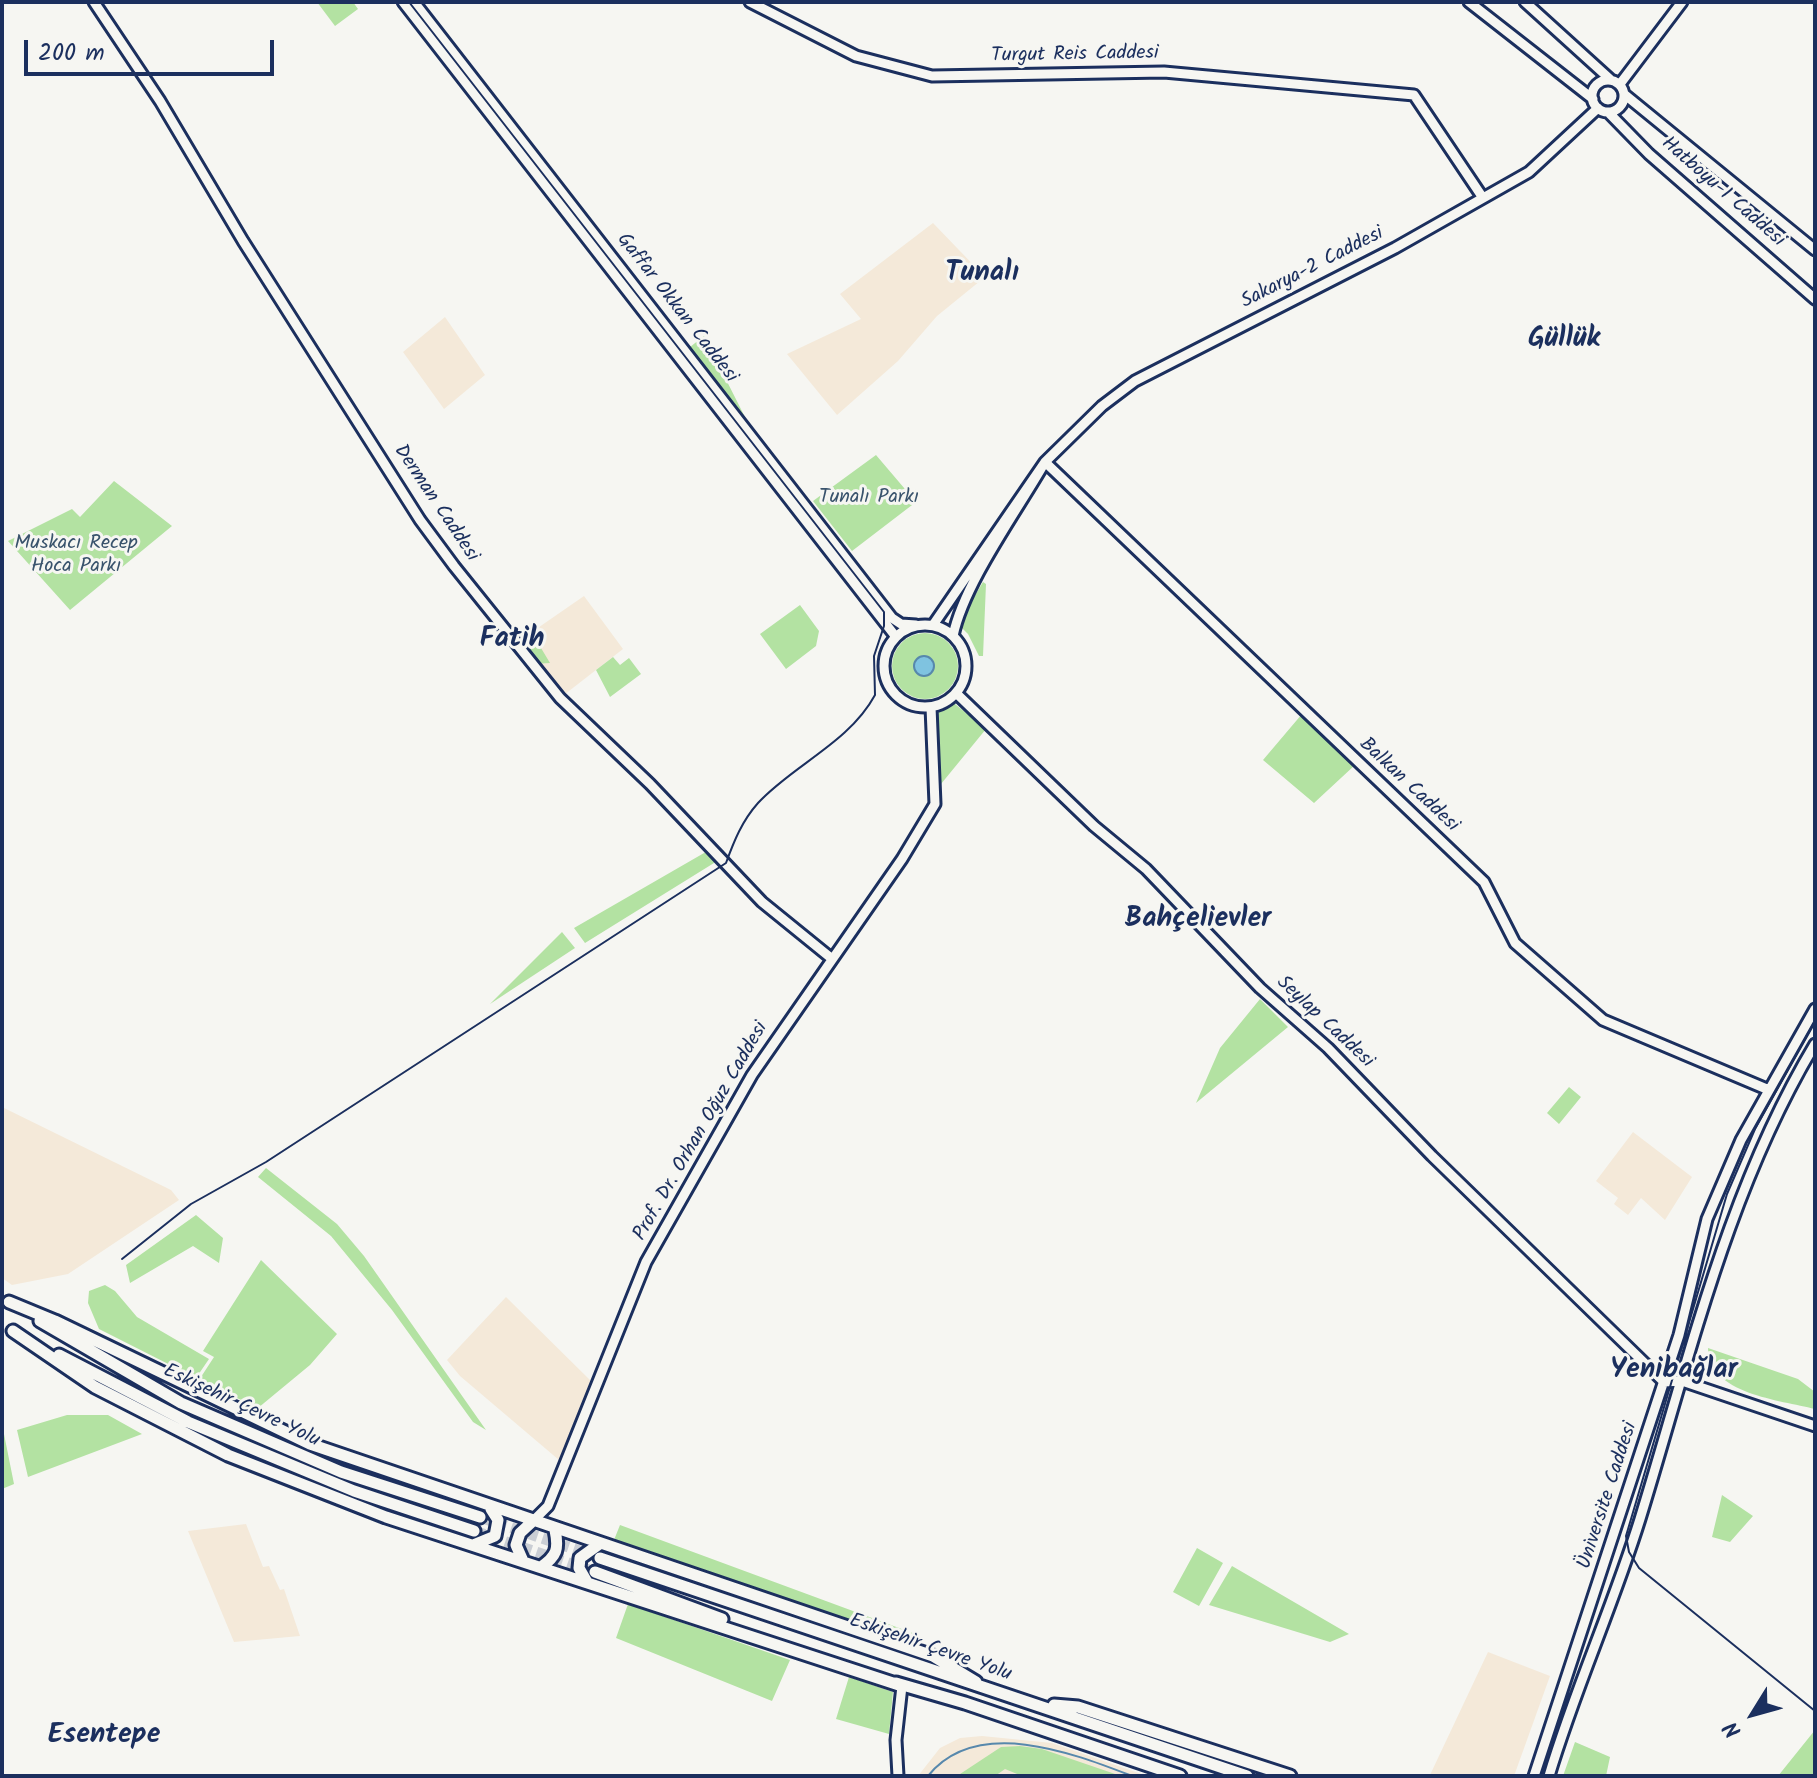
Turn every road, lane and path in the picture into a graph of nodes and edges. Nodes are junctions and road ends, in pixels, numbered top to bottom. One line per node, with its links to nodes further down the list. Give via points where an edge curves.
1 (94, 2): 20 (main road, Derman Caddesi, via 454,566 560,698 762,902)
2 (403, 2): 17 (main road, Gaffar Okkan Caddesi)
3 (414, 2): 14 (main road, Gaffar Okkan Caddesi, via 892,618)
4 (750, 2): 10 (main road, Turgut Reis Caddesi, via 856,56 932,76 1164,72 1414,95)
5 (1469, 2): 9 (main road, Hatboyu-1 Caddesi)
6 (1525, 2): 8 (main road)
7 (1682, 2): 8 (main road)
8 (1618, 86): 9 (main road, via 1622,105); 9 (main road, via 1597,85); 11 (main road)
9 (1599, 107): 10 (main road, Sakarya-2 Caddesi, via 1529,172); 12 (main road, Hatboyu-1 Caddesi)
10 (1483, 198): 13 (main road, Sakarya-2 Caddesi, via 1135,381)
11 (1815, 250)
12 (1815, 299)
13 (1045, 462): 15 (main road, Sakarya-2 Caddesi); 16 (main road, Sakarya-2 Caddesi, via 957,618); 23 (main road, Balkan Caddesi, via 1484,882 1515,943 1548,975 1603,1020)
14 (916, 625): 15 (main road); 17 (main road)
15 (933, 625): 16 (main road)
16 (953, 636): 18 (main road, via 966,666)
17 (896, 637): 19 (main road, via 885,653 886,679 900,699)
18 (956, 693): 19 (main road); 28 (main road, Seylap Caddesi, via 1146,869 1260,988 1328,1048)
19 (931, 707): 20 (main road, Prof. Dr. Orhan Oğuz Caddesi, via 935,804)
20 (831, 958): 30 (main road, Prof. Dr. Orhan Oğuz Caddesi, via 752,1075 646,1262)
21 (1815, 1009): 23 (main road, Üniversite Caddesi)
22 (1815, 1044): 27 (main road, Üniversite Caddesi, via 1784,1097 1728,1225)
23 (1769, 1090): 28 (main road, Üniversite Caddesi, via 1707,1219)
24 (6, 1300): 31 (highway, via 310,1444); 31 (highway, Eskişehir Çevre Yolu, via 181,1403 341,1472)
25 (2, 1324): 26 (highway, Eskişehir Çevre Yolu)
26 (13, 1331): 34 (highway, Eskişehir Çevre Yolu, via 188,1422 354,1491); 35 (highway, via 95,1387 228,1455)
27 (1682, 1381): 28 (main road); 29 (main road); 49 (main road, Üniversite Caddesi, via 1633,1542)
28 (1664, 1382): 48 (main road, Üniversite Caddesi)
29 (1815, 1426)
30 (548, 1506): 32 (main road); 33 (main road)
31 (484, 1512): 32 (highway); 35 (highway, via 496,1515 498,1531 488,1542)
32 (533, 1521): 33 (highway); 38 (highway, via 516,1545)
33 (555, 1530): 36 (highway); 39 (highway, via 559,1547 554,1559)
34 (474, 1531)
35 (473, 1545): 38 (highway)
36 (599, 1545): 40 (highway, via 580,1558 580,1573); 41 (highway, via 933,1656)
37 (600, 1558): 41 (highway, Eskişehir Çevre Yolu)
38 (523, 1561): 39 (highway)
39 (541, 1567): 40 (highway, Eskişehir Çevre Yolu)
40 (591, 1577): 42 (highway, Eskişehir Çevre Yolu)
41 (976, 1682): 43 (highway, Eskişehir Çevre Yolu)
42 (902, 1686): 44 (main road); 45 (highway, Eskişehir Çevre Yolu)
43 (1028, 1702): 46 (highway, Eskişehir Çevre Yolu); 47 (highway, via 1078,1707)
44 (898, 1776)
45 (1177, 1776)
46 (1247, 1776)
47 (1290, 1776)
48 (1534, 1776)
49 (1549, 1776)

